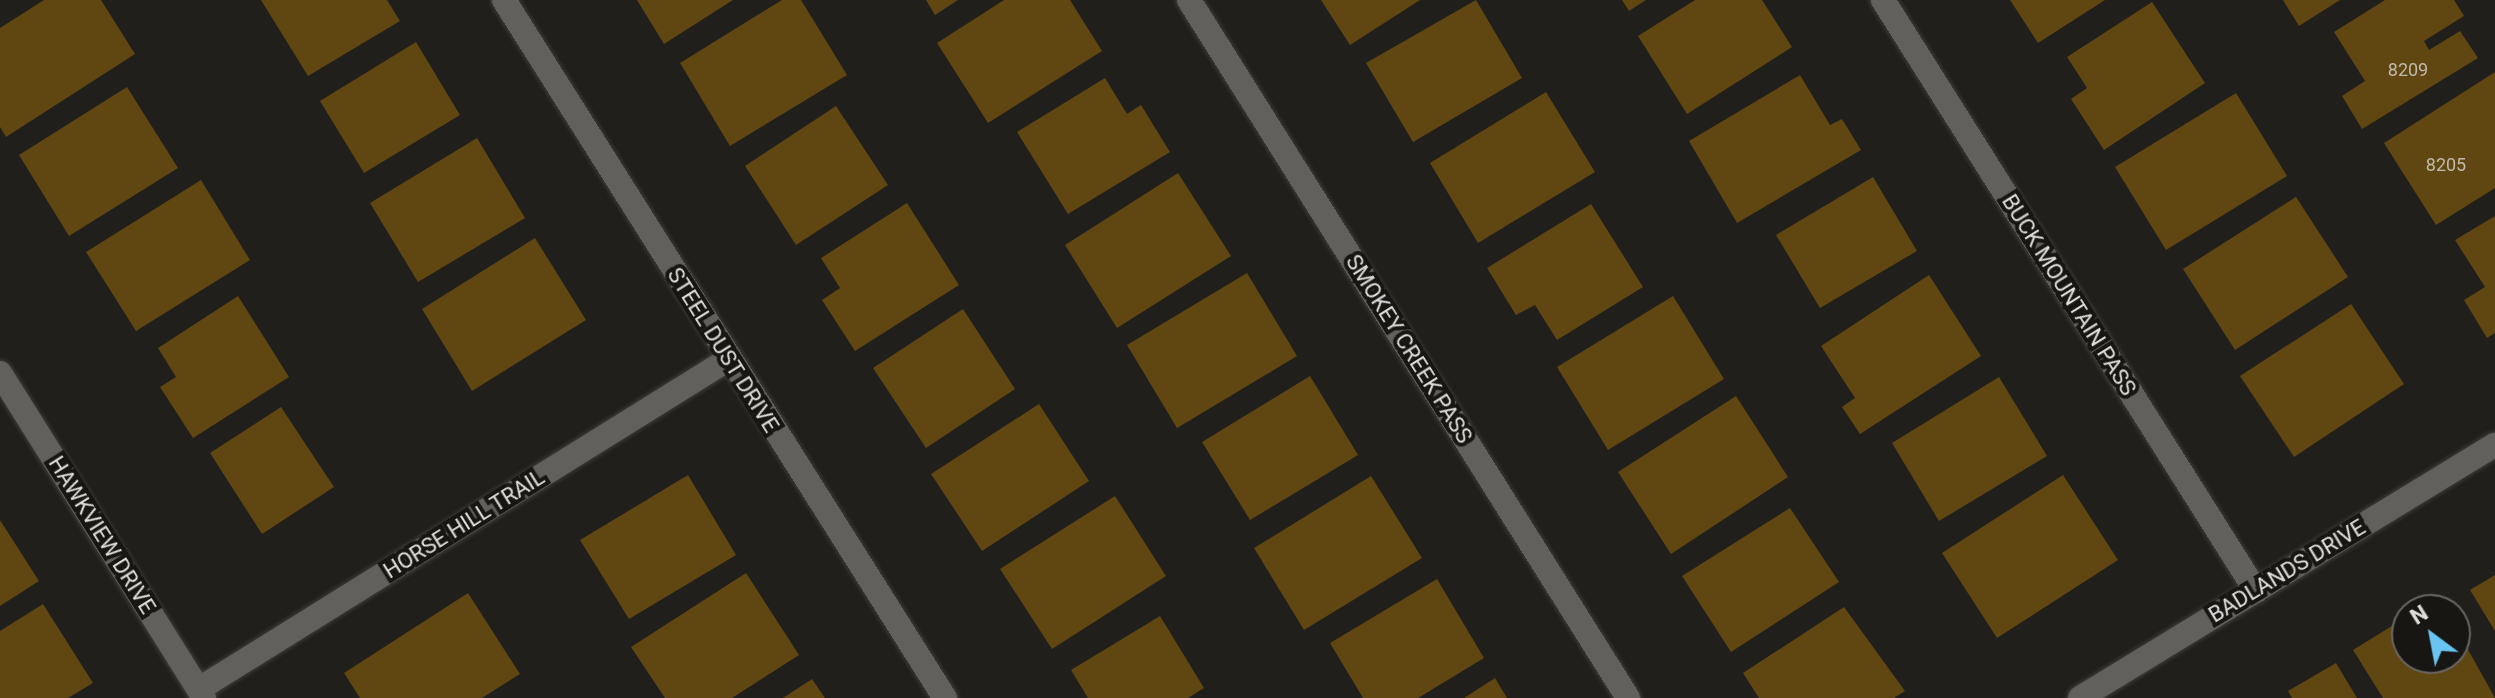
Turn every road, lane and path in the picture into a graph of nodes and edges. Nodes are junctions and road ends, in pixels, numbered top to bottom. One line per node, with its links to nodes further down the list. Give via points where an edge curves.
1 (504, 0): 4 (street, STEEL DUST DRIVE)
2 (1189, 0): 10 (street, SMOKEY CREEK PASS)
3 (1883, 0): 7 (street, BUCK MOUNTAIN PASS)
4 (729, 359): 8 (street, HORSE HILL TRAIL); 9 (street, STEEL DUST DRIVE)
5 (0, 373): 8 (street, HAWKVIEW DRIVE)
6 (2495, 445): 7 (street, BADLANDS DRIVE)
7 (2256, 591): 11 (street, BADLANDS DRIVE)
8 (202, 694)
9 (945, 698)
10 (1628, 698)
11 (2080, 698)

